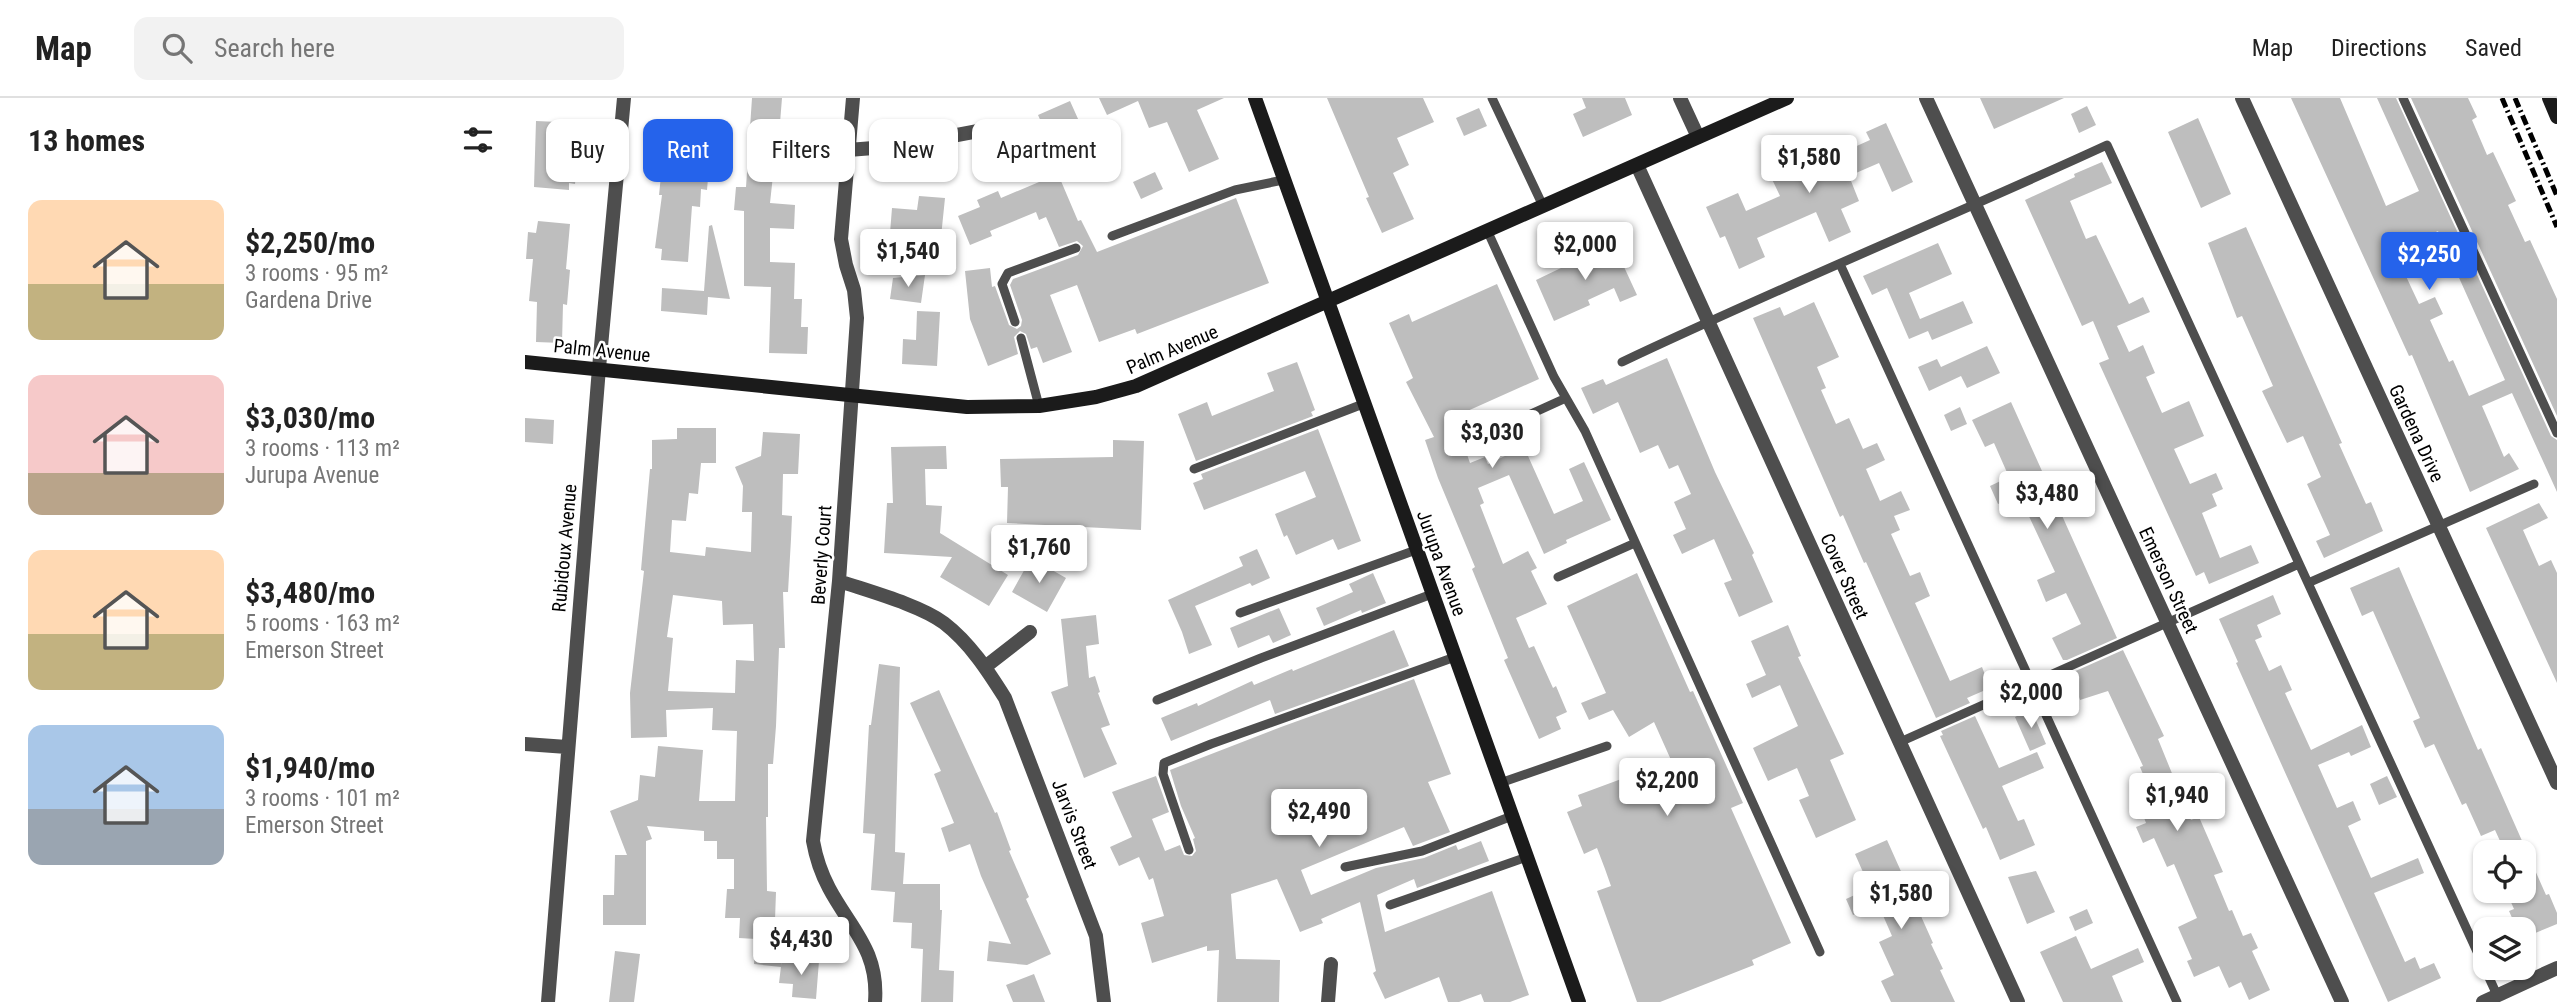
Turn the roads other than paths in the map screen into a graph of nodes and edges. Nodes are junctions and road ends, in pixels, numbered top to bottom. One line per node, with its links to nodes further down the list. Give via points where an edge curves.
1 (624, 98): 31 (street, Rubidoux Avenue)
2 (853, 98): 12 (street, Beverly Court)
3 (1255, 98): 17 (street, Jurupa Avenue)
4 (1492, 98): 19 (lane)
5 (1680, 98): 14 (street)
6 (1787, 98): 14 (street, Palm Avenue)
7 (1926, 98): 20 (street, Emerson Street)
8 (2242, 98): 40 (street, Gardena Drive)
9 (2403, 98): 37 (lane)
10 (2549, 98): 11 (street)
11 (2557, 117)
12 (851, 119)
13 (972, 132): 15 (street)
14 (1698, 138): 16 (street, Palm Avenue)
15 (855, 149)
16 (1637, 165): 19 (street, Palm Avenue); 26 (street, Cover Street)
17 (1283, 180): 22 (lane, via 1235,190); 25 (street, Jurupa Avenue)
18 (845, 182): 32 (street, Beverly Court, via 841,239 857,318)
19 (1543, 206): 21 (street, Palm Avenue)
20 (1976, 206): 24 (lane); 43 (lane, via 2107,145); 49 (street, Emerson Street)
21 (1487, 230): 25 (street, Palm Avenue); 33 (lane)
22 (1112, 236)
23 (1076, 248): 27 (lane, via 1008,273 1002,284)
24 (1840, 264): 26 (lane); 53 (lane)
25 (1326, 301): 34 (street, Jurupa Avenue); 35 (street, Palm Avenue, via 1136,386)
26 (1708, 321): 30 (lane); 55 (street, Cover Street)
27 (1015, 322)
28 (1021, 338): 35 (lane)
29 (525, 362): 31 (street, Palm Avenue)
30 (1622, 362)
31 (599, 368): 32 (street, Palm Avenue); 58 (street, Rubidoux Avenue)
32 (852, 395): 35 (street, Palm Avenue, via 967,407); 45 (street, Beverly Court)
33 (1566, 398): 36 (lane); 41 (lane)
34 (1363, 404): 38 (lane); 42 (street, Jurupa Avenue)
35 (1039, 406)
36 (1498, 429)
37 (2557, 433)
38 (1194, 469)
39 (2533, 484): 40 (lane)
40 (2439, 526): 46 (lane); 60 (street, Gardena Drive)
41 (1636, 543): 44 (lane); 66 (lane)
42 (1416, 550): 47 (street, Jurupa Avenue); 48 (lane)
43 (2299, 564): 46 (lane); 49 (lane)
44 (1558, 577)
45 (839, 581): 52 (street, Jarvis Street, via 942,622); 71 (street, Beverly Court, via 813,841 830,890 863,940 873,969)
46 (2308, 583): 69 (lane)
47 (1432, 594): 51 (street, Jurupa Avenue); 54 (lane)
48 (1240, 613)
49 (2167, 622): 53 (lane); 77 (street, Emerson Street)
50 (1030, 632): 52 (street)
51 (1455, 657): 59 (street, Jurupa Avenue); 62 (lane, via 1164,763 1163,774)
52 (985, 667): 72 (street, Jarvis Street, via 1005,698 1096,936)
53 (2032, 685): 55 (lane); 76 (lane)
54 (1157, 700)
55 (1900, 742): 75 (street, Cover Street)
56 (525, 744): 58 (street)
57 (1607, 746): 59 (lane)
58 (566, 747): 70 (street, Rubidoux Avenue)
59 (1500, 783): 61 (street, Jurupa Avenue)
60 (2557, 783)
61 (1512, 816): 63 (street, Jurupa Avenue); 64 (lane, via 1422,851)
62 (1189, 850)
63 (1527, 857): 65 (lane); 74 (street, Jurupa Avenue)
64 (1345, 867)
65 (1389, 905)
66 (1820, 952)
67 (1331, 964): 73 (street)
68 (2557, 968): 69 (street)
69 (2497, 995): 78 (street)
70 (548, 1002)
71 (875, 1002)
72 (1104, 1002)
73 (1328, 1002)
74 (1579, 1002)
75 (2018, 1002)
76 (2177, 1002)
77 (2342, 1002)
78 (2483, 1002)

